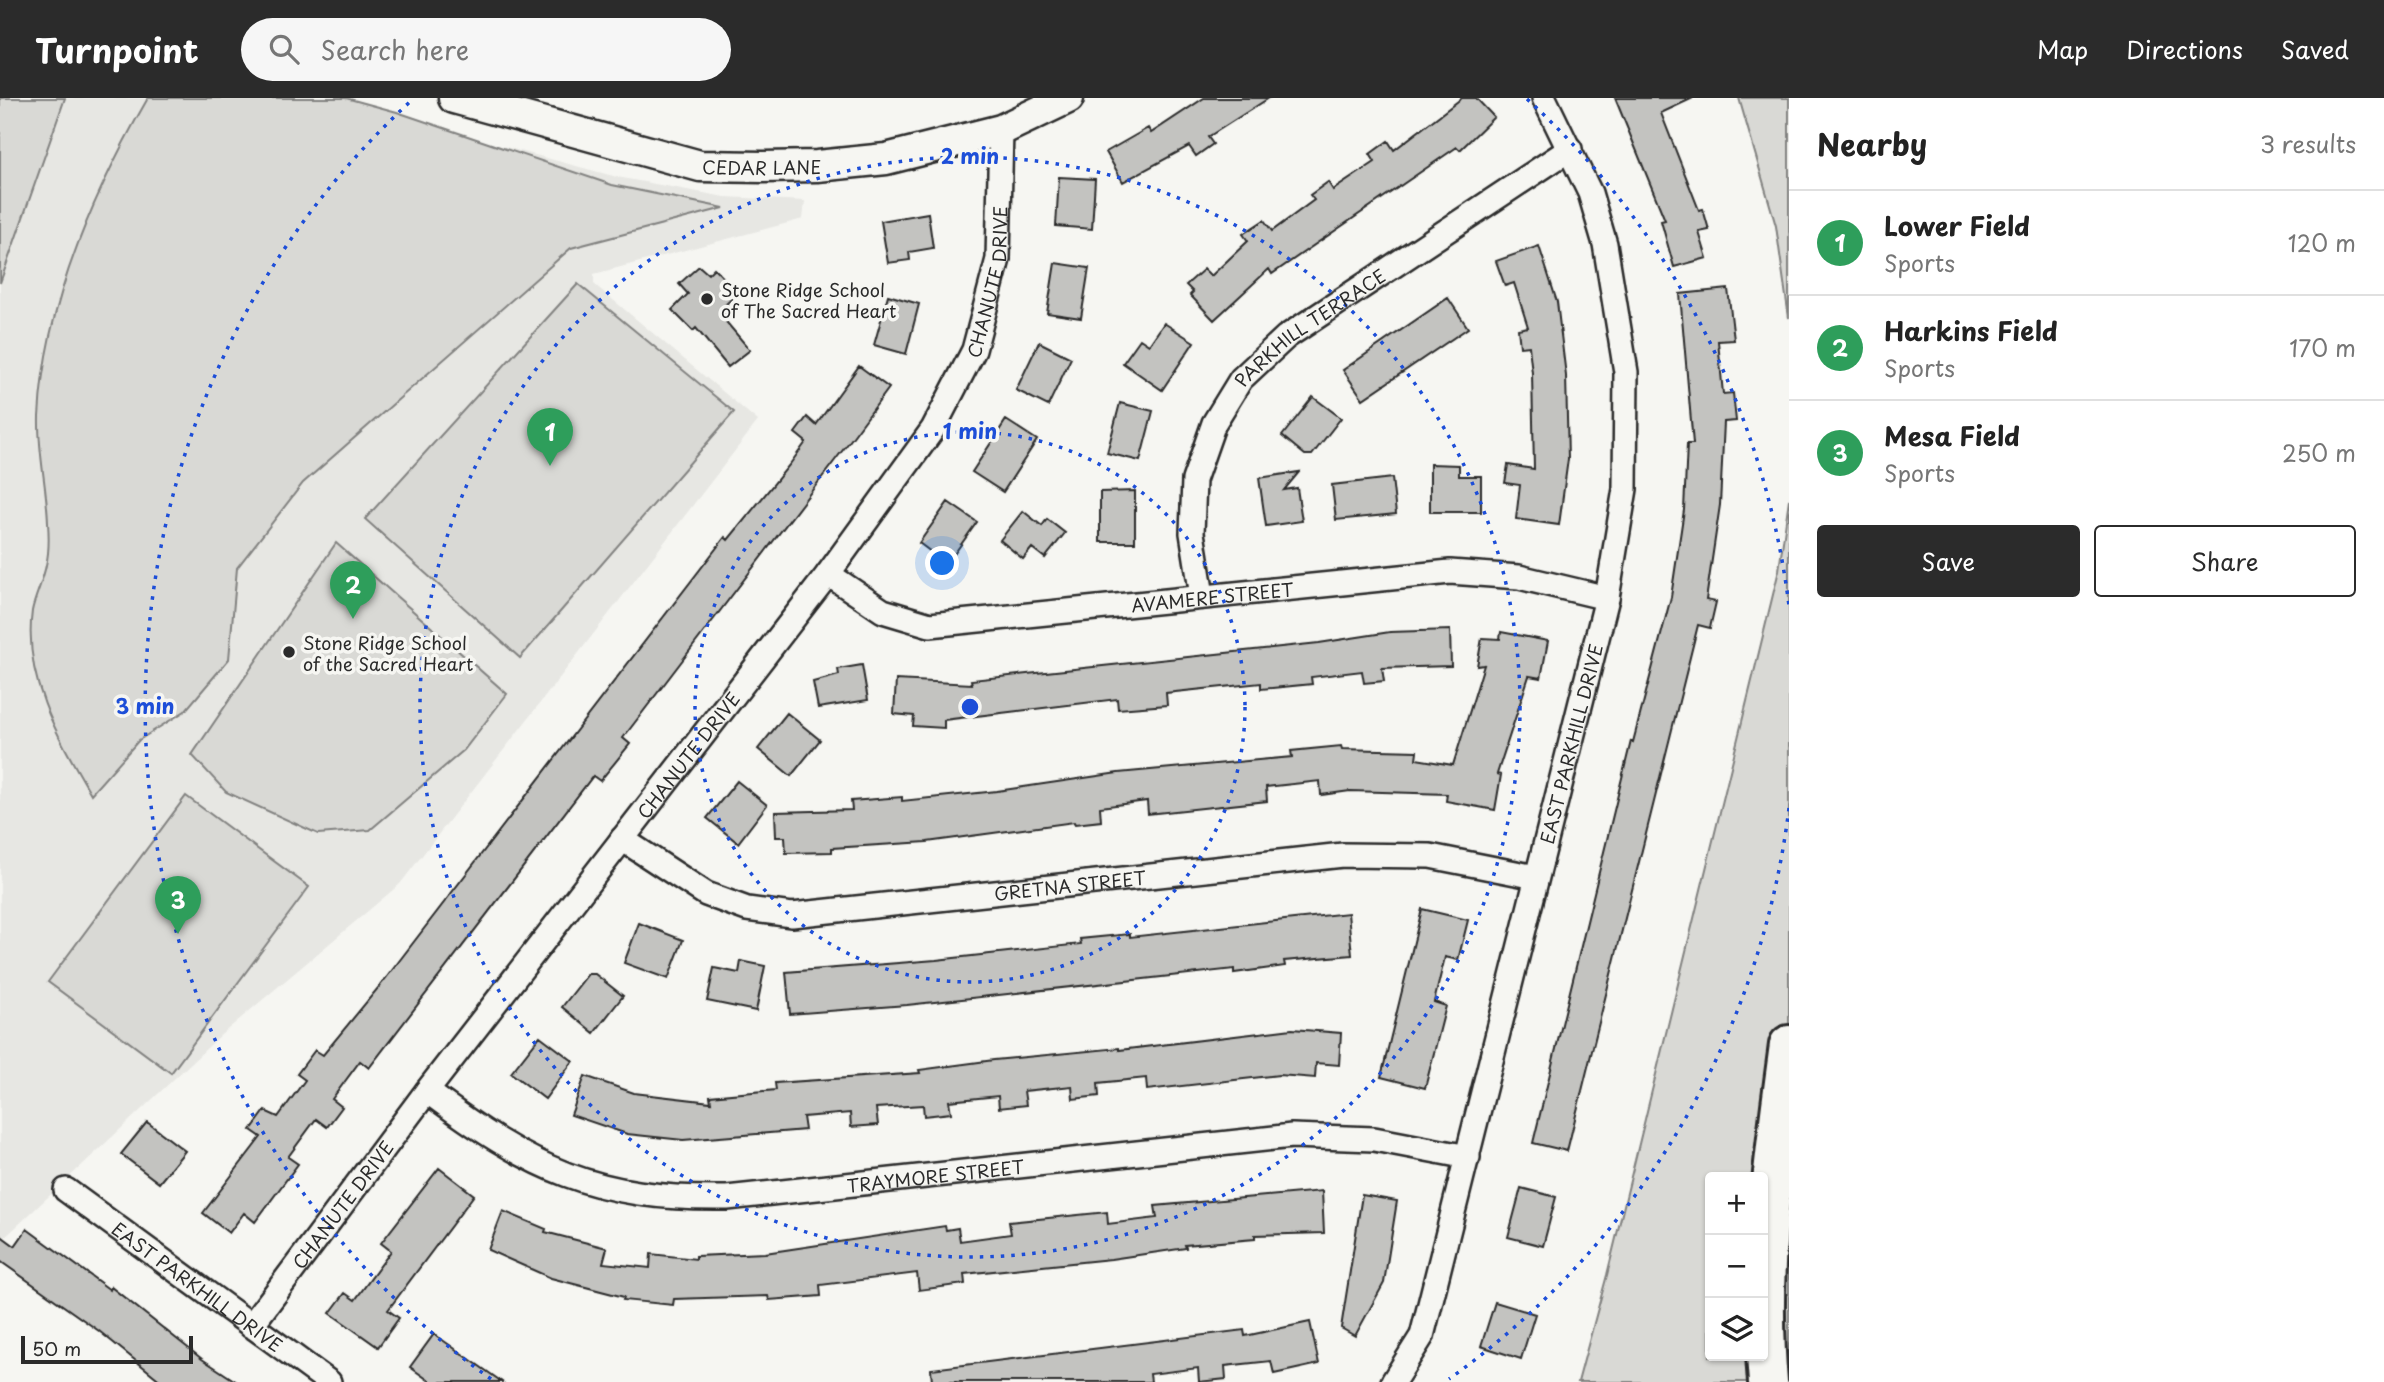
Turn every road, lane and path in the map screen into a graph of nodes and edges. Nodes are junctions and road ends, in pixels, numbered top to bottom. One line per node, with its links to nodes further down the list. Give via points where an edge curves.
1 (1068, 98): 4 (street, CEDAR LANE)
2 (1545, 98): 5 (street, EAST PARKHILL DRIVE)
3 (463, 99): 4 (street, CEDAR LANE, via 700,166 817,166 886,159)
4 (1000, 130): 6 (street, CHANUTE DRIVE, via 998,259 974,350 933,429)
5 (1570, 149): 7 (street, PARKHILL TERRACE, via 1286,337 1241,379 1214,423 1194,480 1192,533); 8 (street, EAST PARKHILL DRIVE, via 1590,193 1605,244 1626,372 1625,489)
6 (828, 575): 7 (street, AVAMERE STREET, via 883,611 930,625); 9 (street, CHANUTE DRIVE)
7 (1202, 596): 8 (street, AVAMERE STREET, via 1450,572 1519,577)
8 (1607, 598): 10 (street, EAST PARKHILL DRIVE)
9 (622, 839): 10 (street, GRETNA STREET, via 706,894 747,909 792,915 1343,855 1430,856); 12 (street, CHANUTE DRIVE)
10 (1536, 877): 13 (street, EAST PARKHILL DRIVE)
11 (1789, 1045): 18 (highway, via 1766,1252)
12 (427, 1091): 13 (street, TRAYMORE STREET, via 487,1136 542,1166 608,1189 670,1199 727,1198 1292,1136 1374,1139); 15 (street, CHANUTE DRIVE)
13 (1468, 1157): 17 (street, EAST PARKHILL DRIVE, via 1422,1336)
14 (66, 1191): 15 (street, EAST PARKHILL DRIVE)
15 (251, 1326): 16 (street, EAST PARKHILL DRIVE)
16 (329, 1382)
17 (1393, 1382)
18 (1768, 1382)

